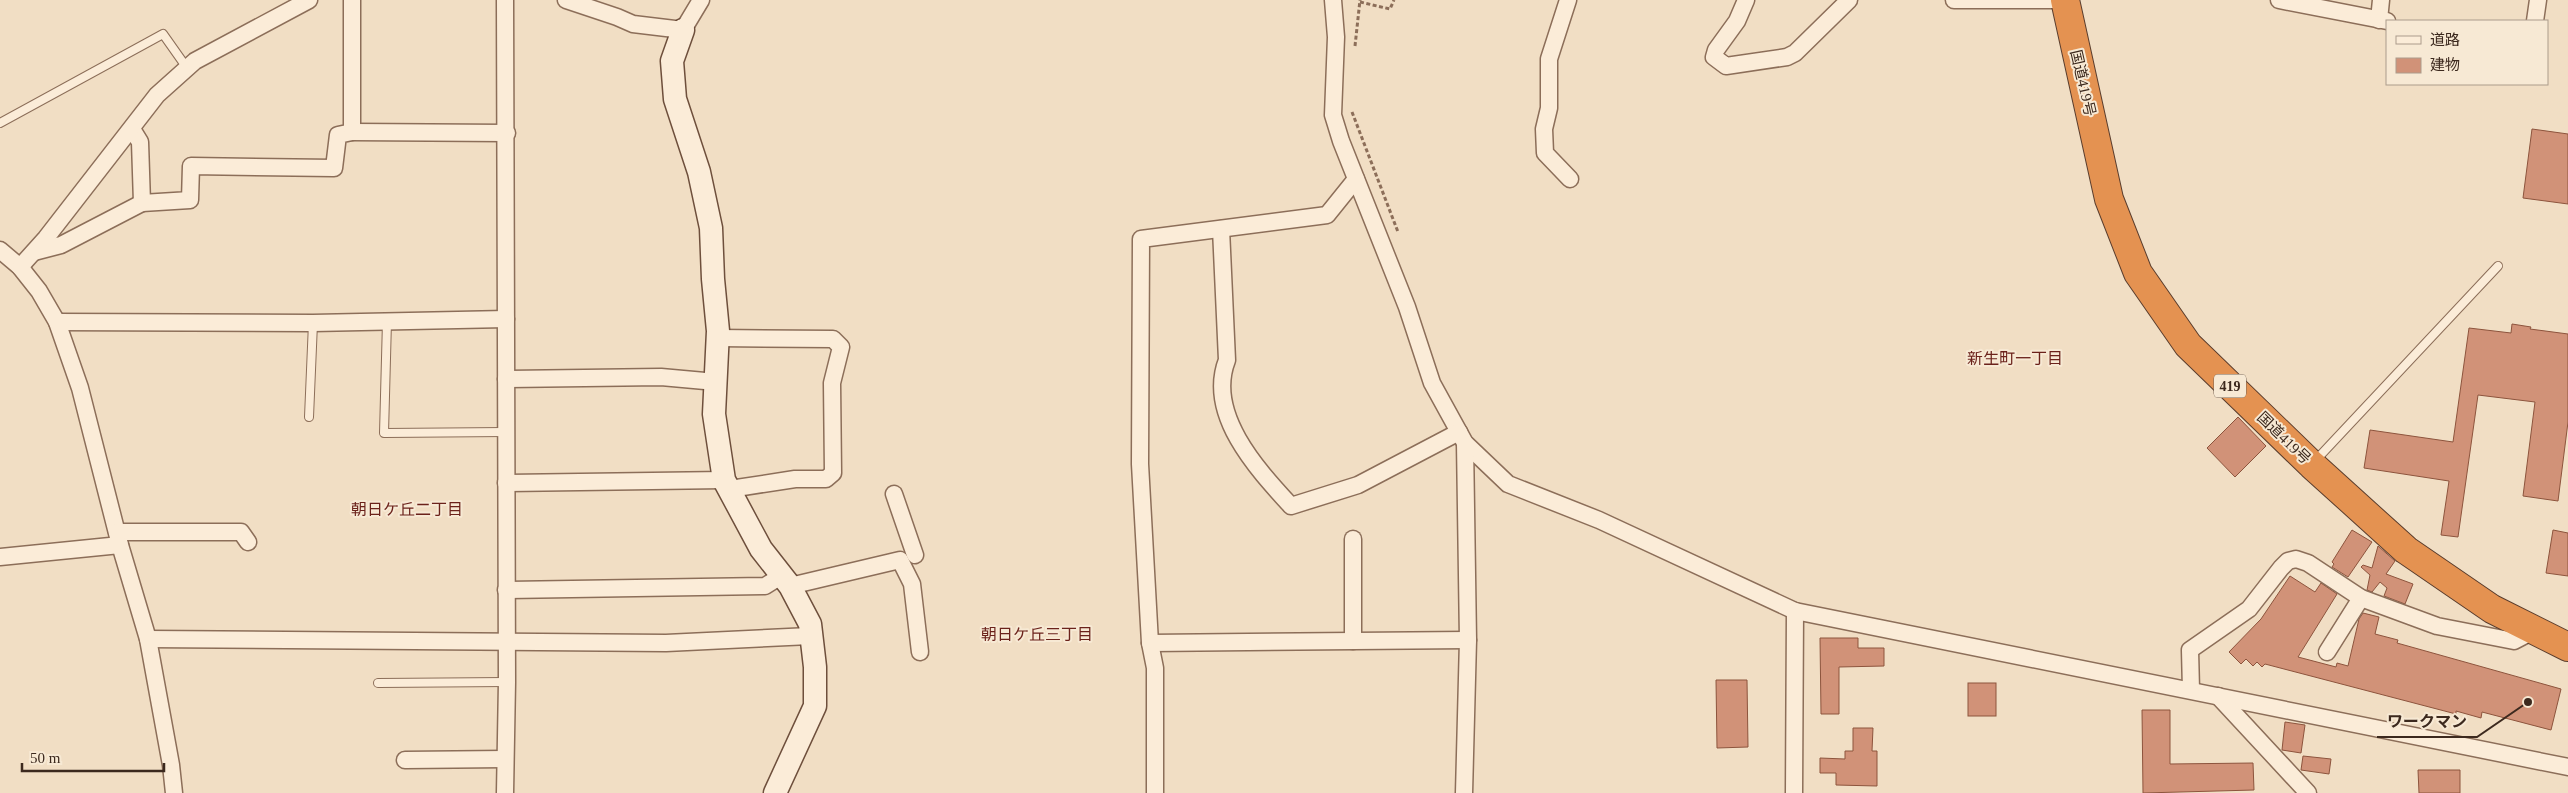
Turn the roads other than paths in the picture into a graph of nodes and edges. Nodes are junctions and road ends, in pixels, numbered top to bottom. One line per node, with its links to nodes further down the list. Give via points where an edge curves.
1 (309, 0): 19 (street)
2 (352, 0): 22 (street)
3 (505, 0): 23 (street)
4 (566, 0): 16 (street, via 633,24)
5 (683, 0): 16 (street)
6 (1333, 0): 24 (street, via 1336,37 1333,115)
7 (1568, 0): 25 (street, via 1548,59 1549,108 1544,128 1545,153)
8 (1746, 0): 9 (street, via 1737,21 1716,50 1714,57 1726,66 1795,53)
9 (1849, 0)
10 (1954, 0): 11 (street)
11 (2054, 0)
12 (2065, 0): 42 (highway, 国道419号 / 419, via 2109,200 2138,273 2188,345)
13 (2279, 0): 17 (street)
14 (2381, 0): 17 (street)
15 (2538, 0): 18 (street)
16 (692, 14): 36 (street, via 672,61 675,99 698,172 711,228)
17 (2383, 20)
18 (2535, 20)
19 (187, 68): 20 (lane, via 163,34); 21 (street, via 157,95)
20 (0, 123)
21 (132, 130): 26 (street, via 140,142); 29 (street)
22 (352, 132): 23 (street); 26 (street, via 338,135 334,168 191,166 190,200)
23 (507, 133): 32 (street)
24 (1356, 179): 27 (street, via 1327,215); 41 (street, via 1407,307 1432,383)
25 (1570, 179)
26 (142, 203): 29 (street, via 61,245)
27 (1222, 229): 41 (street, via 1227,360 1221,375 1226,415 1260,473 1291,506 1358,485); 61 (street, via 1141,239 1140,464)
28 (0, 250): 31 (street)
29 (34, 252): 31 (street)
30 (2498, 266): 42 (lane)
31 (20, 267): 34 (street)
32 (506, 319): 33 (street); 37 (street)
33 (387, 321): 35 (street); 40 (lane, via 384,433)
34 (57, 322): 35 (street); 46 (street, via 80,388)
35 (313, 323): 39 (lane)
36 (718, 338): 38 (street); 44 (street, via 833,339 841,347 832,383 833,473 826,479)
37 (506, 379): 38 (street, via 661,377); 40 (street)
38 (716, 382): 44 (street, via 714,414)
39 (309, 417)
40 (506, 432): 43 (street)
41 (1462, 438): 54 (street, via 1508,484 1600,520); 58 (street)
42 (2312, 465): 55 (highway, 国道419号 / 419, via 2406,550 2492,609)
43 (506, 483): 44 (street); 52 (street)
44 (727, 484): 51 (street, via 761,549)
45 (894, 494): 49 (street)
46 (118, 539): 48 (street, via 241,532); 50 (street); 57 (street)
47 (1353, 539): 59 (street)
48 (248, 542)
49 (914, 556): 51 (street); 63 (street, via 912,584)
50 (0, 557)
51 (785, 581): 52 (street, via 764,586); 56 (street, via 810,624)
52 (506, 590): 60 (street)
53 (2361, 598): 55 (street, via 2437,626 2514,641); 64 (street); 67 (street, via 2308,563 2296,559 2288,561 2249,609 2190,650)
54 (1795, 610): 67 (street); 77 (street)
55 (2534, 630): 62 (highway, 国道419号 / 419)
56 (810, 636): 60 (street, via 666,643); 74 (street, via 815,706)
57 (148, 639): 60 (street); 72 (street, via 172,765)
58 (1468, 640): 59 (street); 76 (street)
59 (1353, 641): 61 (street)
60 (506, 643): 65 (street)
61 (1150, 643): 75 (street, via 1155,668)
62 (2568, 647)
63 (920, 652)
64 (2327, 652)
65 (507, 682): 66 (lane); 69 (street)
66 (378, 683)
67 (2191, 690): 68 (street)
68 (2218, 696): 71 (street); 78 (street)
69 (505, 759): 70 (street); 73 (street)
70 (405, 760)
71 (2568, 767)
72 (174, 793)
73 (505, 793)
74 (775, 793)
75 (1155, 793)
76 (1464, 793)
77 (1794, 793)
78 (2308, 793)

